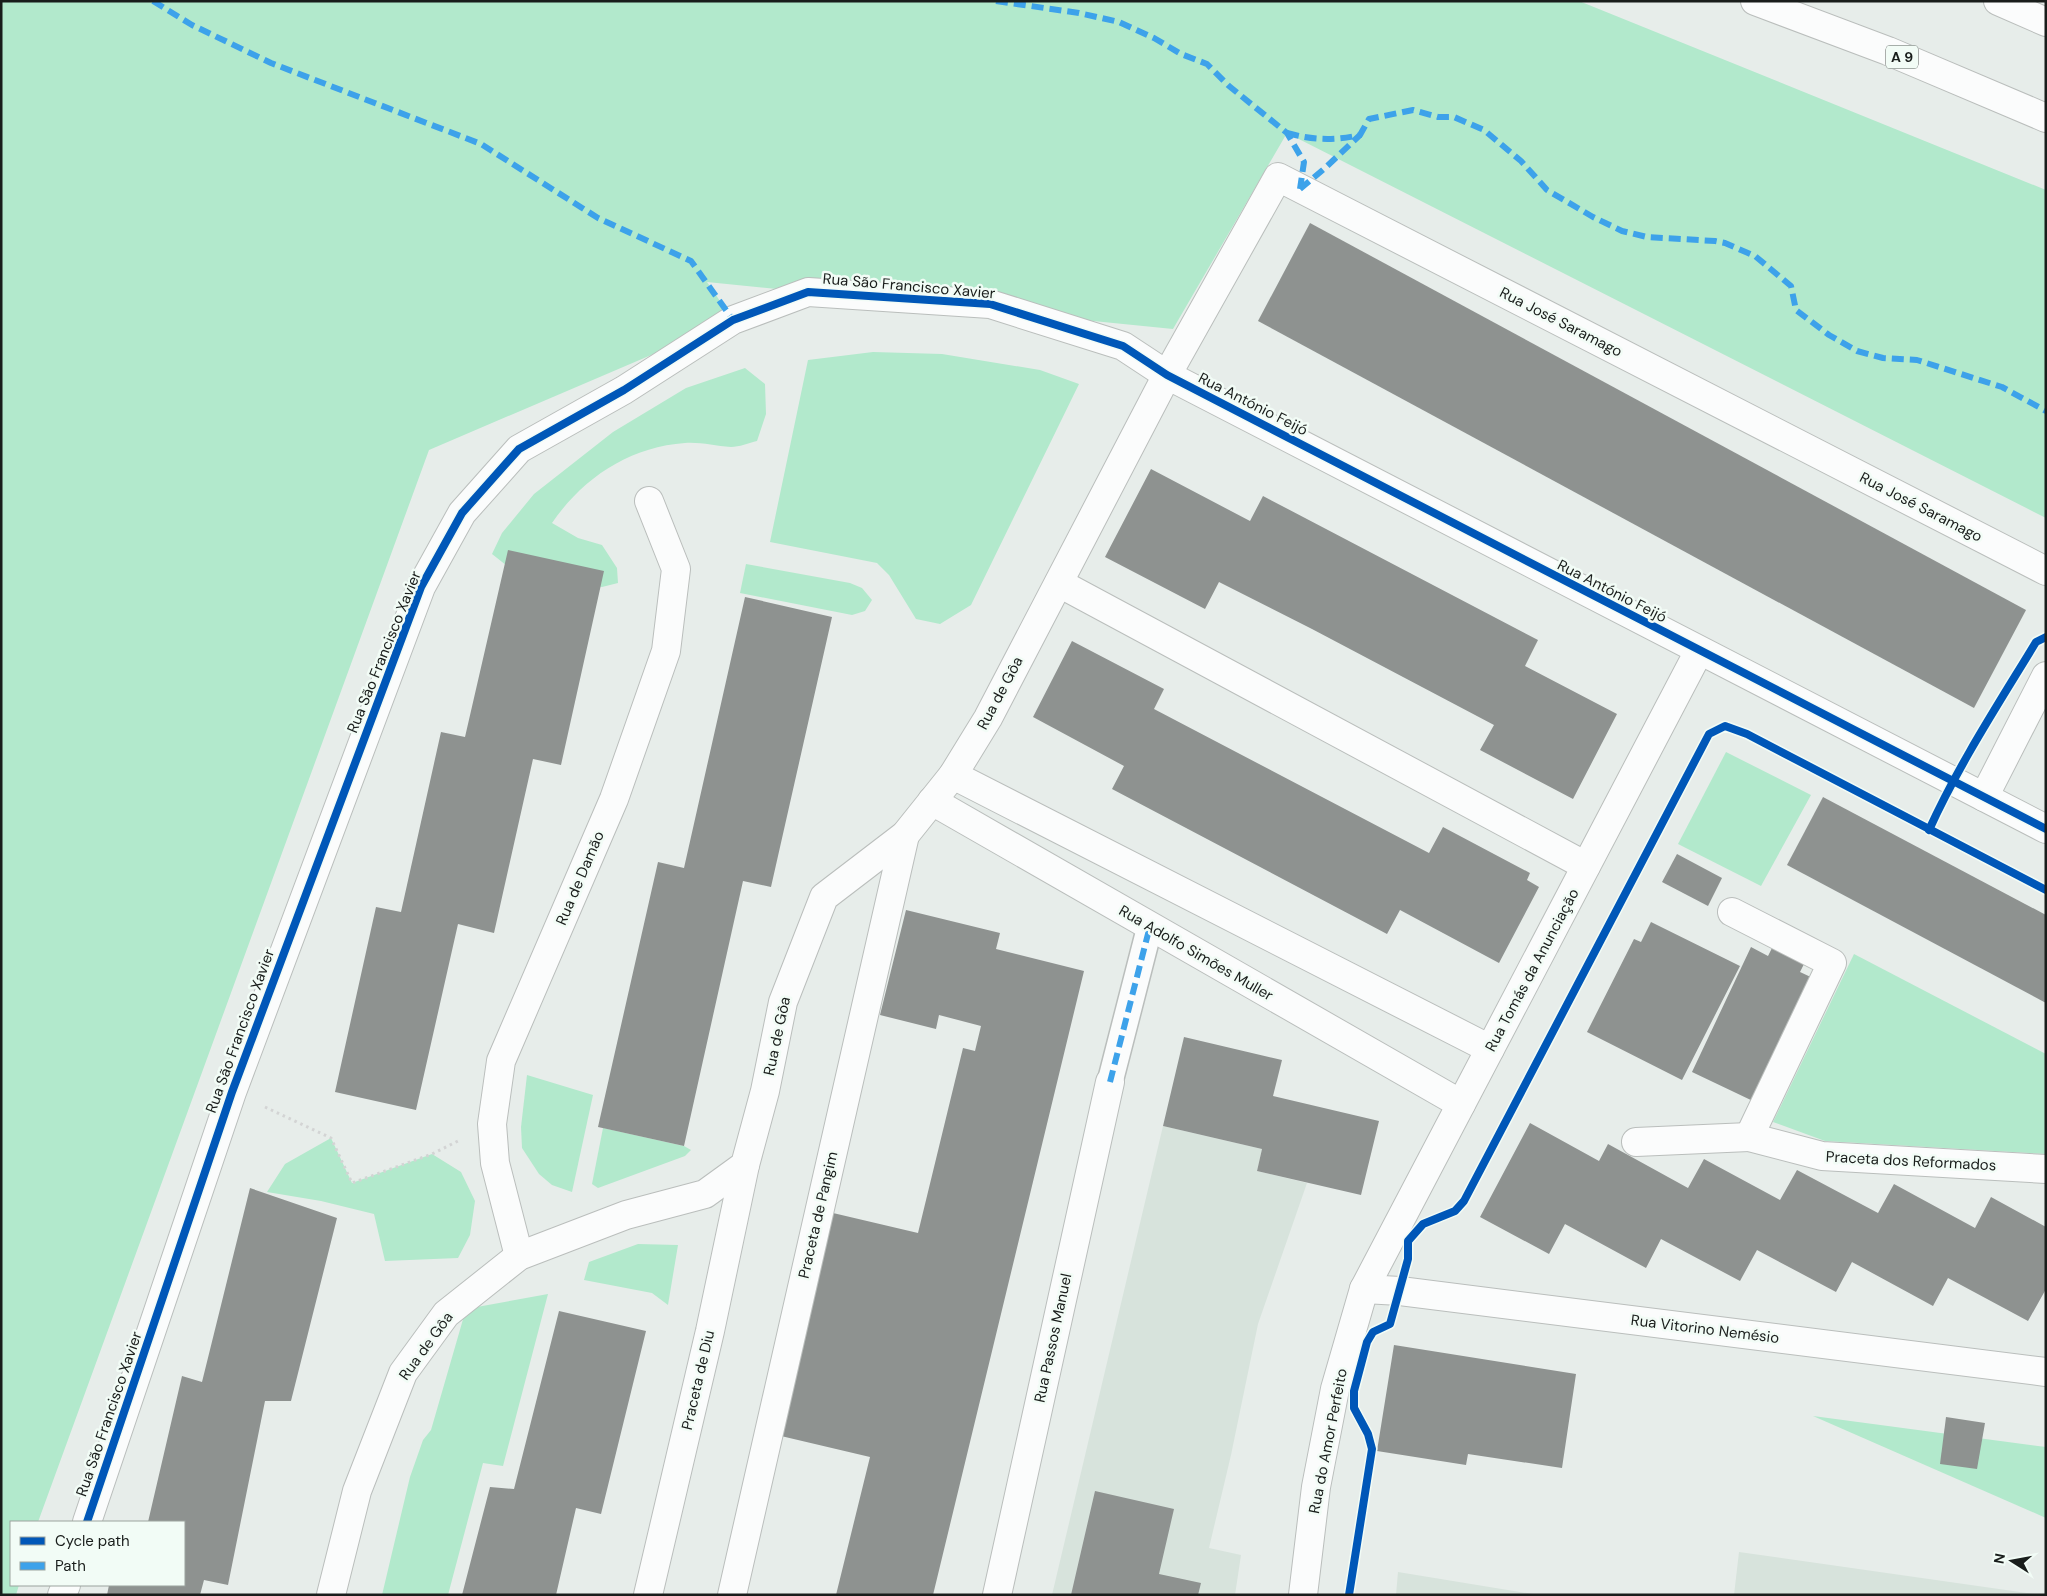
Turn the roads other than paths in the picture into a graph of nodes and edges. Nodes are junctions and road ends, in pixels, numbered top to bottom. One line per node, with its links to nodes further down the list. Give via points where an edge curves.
1 (1755, 1): 4 (main road, A 9, via 1888,51)
2 (1998, 1): 3 (main road)
3 (2046, 22)
4 (2046, 118)
5 (1167, 375): 7 (main road, Rua José Saramago, via 1278,177); 8 (main road, Rua de Gôa); 9 (main road, Rua António Feijó); 29 (main road, Rua São Francisco Xavier, via 1123,346 990,304 808,292 733,320 624,390 519,449 462,513 421,587 232,1092)
6 (649, 501): 26 (main road, Rua de Damão, via 676,569 666,652 614,799 501,1061 492,1124 495,1163)
7 (2046, 571)
8 (1059, 583): 11 (main road, Rua de Gôa, via 988,718); 16 (main road)
9 (1699, 651): 12 (main road, Rua António Feijó); 16 (main road, Rua Tomás da Anunciação)
10 (2046, 676): 12 (main road)
11 (953, 775): 13 (main road, Rua de Gôa); 19 (main road)
12 (1984, 797): 14 (main road, Rua António Feijó)
13 (932, 801): 15 (main road, Rua de Gôa); 18 (main road, Rua Adolfo Simões Muller)
14 (2046, 829)
15 (904, 835): 24 (main road, Rua de Gôa, via 824,897 783,1002 765,1091); 32 (main road, Praceta de Pangim)
16 (1586, 866): 19 (main road, Rua Tomás da Anunciação)
17 (1732, 912): 22 (main road, via 1832,963)
18 (1150, 926): 20 (street); 21 (main road, Rua Adolfo Simões Muller)
19 (1490, 1049): 21 (main road, Rua Tomás da Anunciação)
20 (1110, 1082): 33 (main road, Rua Passos Manuel)
21 (1461, 1104): 27 (main road, Rua Tomás da Anunciação)
22 (1749, 1137): 23 (main road, Praceta dos Reformados); 25 (main road, Praceta dos Reformados, via 1822,1156)
23 (1636, 1142)
24 (745, 1165): 26 (main road, Rua de Gôa, via 705,1194 626,1215); 31 (main road, Praceta de Diu)
25 (2046, 1169)
26 (519, 1256): 30 (main road, Rua de Gôa, via 446,1314 403,1373 356,1491)
27 (1364, 1289): 28 (main road, Rua Vitorino Nemésio, via 1410,1292); 34 (main road, Rua do Amor Perfeito, via 1335,1389 1316,1487)
28 (2046, 1372)
29 (87, 1521)
30 (331, 1595)
31 (648, 1595)
32 (732, 1595)
33 (996, 1595)
34 (1303, 1595)

